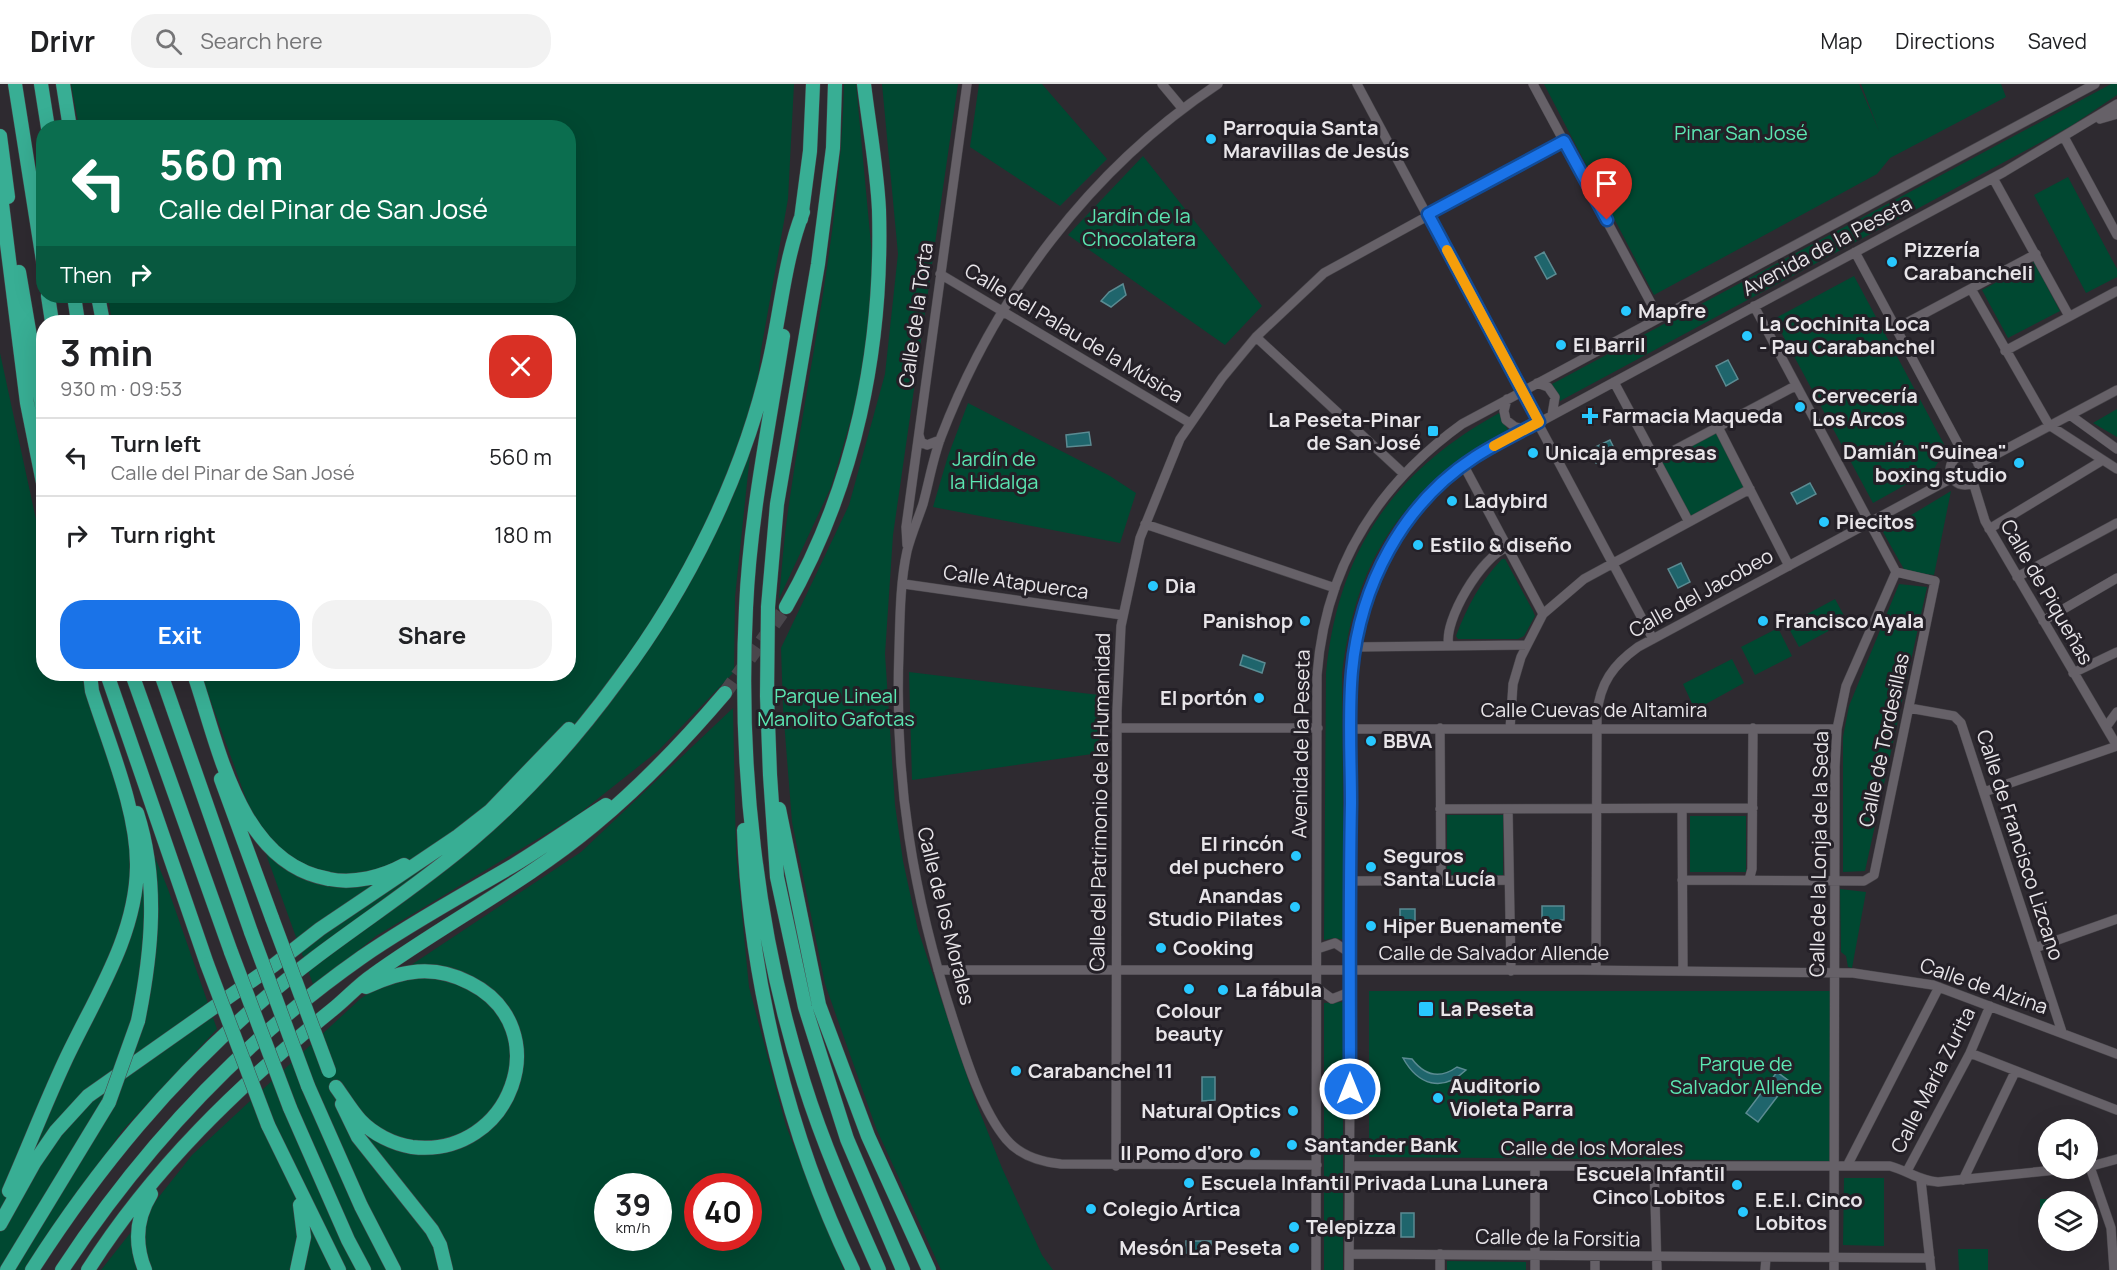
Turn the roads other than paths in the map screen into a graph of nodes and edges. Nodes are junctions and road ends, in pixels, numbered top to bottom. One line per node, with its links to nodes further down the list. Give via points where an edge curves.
1 (15, 84): 26 (highway)
2 (41, 84): 16 (highway)
3 (63, 84): 17 (highway)
4 (813, 84): 24 (highway)
5 (835, 84): 114 (highway, via 833,148 820,252 777,504 768,597 766,696)
6 (864, 84): 82 (highway, via 879,207 880,274 868,385 836,498 805,574)
7 (966, 84): 30 (street, Calle de la Torta)
8 (1162, 84): 14 (street)
9 (1218, 84): 14 (street, Calle de los Morales)
10 (1357, 84): 25 (street)
11 (1533, 84): 21 (street)
12 (2095, 84): 36 (street, Avenida de la Peseta)
13 (2117, 105): 18 (street, Avenida de la Peseta)
14 (1182, 108): 34 (street, Calle de los Morales, via 1077,208)
15 (2117, 114): 18 (street)
16 (47, 120)
17 (69, 120)
18 (2092, 121): 20 (street, Avenida de la Peseta)
19 (0, 136): 40 (highway)
20 (2064, 137): 22 (street, Avenida de la Peseta); 27 (street)
21 (1564, 141): 25 (street, Calle del Patrimonio de la Humanidad); 36 (street)
22 (1993, 178): 28 (street, Avenida de la Peseta); 29 (street)
23 (0, 188): 56 (highway)
24 (802, 212): 86 (highway, via 791,241 769,363 735,469 699,549); 93 (highway, via 755,502 746,607)
25 (1428, 214): 38 (street, Calle del Patrimonio de la Humanidad, via 1324,273); 45 (street)
26 (36, 217)
27 (2117, 235)
28 (1855, 252): 33 (street, Avenida de la Peseta); 37 (street)
29 (2036, 254): 31 (street); 35 (street)
30 (940, 274): 34 (street, Calle del Palau de la Música); 54 (street, Calle de la Torta)
31 (1971, 290): 37 (street); 39 (street)
32 (2117, 291): 35 (street)
33 (1754, 306): 41 (street, Avenida de la Peseta); 43 (street)
34 (1001, 312): 50 (street, Calle del Palau de la Música); 55 (street, Calle de los Morales)
35 (2069, 316): 39 (street)
36 (1659, 318): 42 (street, Avenida de la Peseta)
37 (1896, 328): 58 (street)
38 (1256, 337): 50 (street, Calle del Patrimonio de la Humanidad); 64 (street)
39 (2005, 351): 51 (street)
40 (36, 373)
41 (1614, 382): 47 (street, Avenida de la Peseta); 59 (street)
42 (1537, 383): 45 (street, Avenida de la Peseta); 47 (street, via 1552,392 1556,404)
43 (1795, 386): 52 (street); 69 (street)
44 (2117, 390): 48 (street)
45 (1522, 391): 46 (street, Avenida de la Peseta); 49 (street)
46 (1507, 399): 53 (street, via 1506,420); 64 (street, Avenida de la Peseta, via 1438,441)
47 (1552, 415): 49 (street, Avenida de la Peseta)
48 (2070, 415): 51 (street); 57 (street)
49 (1539, 422): 53 (street, Avenida de la Peseta); 75 (street)
50 (1190, 423): 70 (street, Calle del Patrimonio de la Humanidad)
51 (2049, 425): 60 (street); 61 (street)
52 (1718, 427): 59 (street); 67 (street)
53 (1526, 429): 62 (street, Avenida de la Peseta)
54 (918, 432): 55 (street, via 921,442 927,445); 74 (street, Calle de la Torta, via 906,527)
55 (940, 440): 74 (street, Calle de los Morales)
56 (36, 448)
57 (2117, 449)
58 (1964, 455): 61 (street); 65 (street, via 1952,463)
59 (1656, 460): 68 (street)
60 (2103, 460): 63 (street); 72 (street)
61 (1978, 464): 66 (street, via 1978,476)
62 (1464, 466): 73 (street); 90 (street, Avenida de la Peseta, via 1424,502 1398,535 1366,597)
63 (2117, 470)
64 (1404, 474): 81 (street, Avenida de la Peseta, via 1359,533)
65 (1952, 478): 66 (street, via 1960,484); 69 (street, Calle del Jacobeo)
66 (1973, 482): 72 (street, Calle de Piqueñas)
67 (1750, 489): 68 (street); 76 (street)
68 (1689, 522): 75 (street)
69 (1869, 522): 76 (street, Calle del Jacobeo); 77 (street)
70 (1145, 524): 81 (street); 84 (street, Calle del Patrimonio de la Humanidad)
71 (2117, 524): 78 (street)
72 (1989, 528): 78 (street, Calle de Piqueñas)
73 (1507, 548): 83 (street); 89 (street, via 1486,564 1464,594 1449,628)
74 (907, 551): 80 (street, Calle de los Morales)
75 (1613, 562): 83 (street, via 1565,592); 87 (street)
76 (1789, 566): 87 (street, Calle del Jacobeo)
77 (1896, 572): 102 (street, Calle de Tordesillas, via 1935,581); 112 (street, Calle de la Lonja de la Seda, via 1846,686)
78 (2017, 577): 85 (street, Calle de Piqueñas)
79 (2117, 578): 85 (street)
80 (904, 584): 84 (street, Calle Atapuerca); 134 (street, Calle de los Morales, via 897,696 902,791 914,872)
81 (1335, 588): 106 (street, Avenida de la Peseta, via 1320,643)
82 (786, 608)
83 (1543, 614): 88 (street)
84 (1122, 615): 105 (street, Calle del Patrimonio de la Humanidad)
85 (2043, 621): 92 (street, Calle de Piqueñas)
86 (649, 634): 116 (highway); 180 (highway, via 620,678 546,772 473,839 265,998 168,1089 109,1158)
87 (1653, 639): 111 (street, Calle del Jacobeo, via 1621,660 1605,680 1599,696)
88 (1526, 645): 89 (street); 110 (street, via 1513,684)
89 (1449, 646): 90 (street)
90 (1355, 647): 108 (street, Avenida de la Peseta)
91 (2117, 652): 92 (street)
92 (2073, 673): 104 (street, Calle de Piqueñas)
93 (745, 679): 189 (highway, via 739,713 744,837 767,1013 783,1083 806,1154); 190 (highway, via 751,825 769,946 804,1083 826,1146)
94 (91, 681): 168 (highway, via 134,838 134,904 117,952)
95 (93, 681): 179 (highway, bridge, via 144,835 152,927 149,968 138,1021 109,1102)
96 (108, 681): 152 (highway, bridge)
97 (134, 681): 186 (highway, bridge, via 290,1108)
98 (163, 681): 187 (highway, bridge, via 308,1086)
99 (188, 681): 150 (highway, bridge, via 230,805)
100 (196, 681): 116 (highway, via 233,787 249,821 266,846 311,876 341,882 399,868)
101 (725, 693): 115 (highway, via 687,738)
102 (1909, 708): 117 (street, Calle de Francisco Lizcano, via 1960,720); 127 (street, Calle de Tordesillas, via 1874,875 1864,881)
103 (2117, 712): 104 (street)
104 (2106, 727): 113 (street, Calle de Piqueñas)
105 (1118, 728): 106 (street); 133 (street, Calle del Patrimonio de la Humanidad)
106 (1318, 728): 131 (street, Avenida de la Peseta)
107 (1754, 728): 111 (street, Calle Cuevas de Altamira); 112 (street, Calle Cuevas de Altamira); 118 (street)
108 (1351, 729): 109 (street, Calle Cuevas de Altamira); 128 (street, Avenida de la Peseta)
109 (1440, 729): 110 (street, Calle Cuevas de Altamira); 119 (street)
110 (1510, 729): 111 (street, Calle Cuevas de Altamira)
111 (1597, 729): 121 (street, Calle del Jacobeo)
112 (1837, 729): 127 (street, Calle de la Lonja de la Seda)
113 (2117, 746): 117 (street)
114 (770, 775): 191 (highway, via 777,877 805,1007 847,1139); 192 (highway, via 819,1005 868,1136)
115 (640, 783): 144 (highway, via 593,825 371,976); 181 (highway, via 516,864 395,935 284,1017 195,1099 132,1170)
116 (509, 792): 169 (highway, via 458,836 320,929 88,1096 39,1155)
117 (1984, 792): 130 (street, Calle de Francisco Lizcano)
118 (1753, 808): 122 (street); 124 (street)
119 (1440, 809): 120 (street); 123 (street)
120 (1508, 809): 121 (street); 125 (street)
121 (1597, 809): 122 (street); 137 (street, Calle del Jacobeo)
122 (1682, 809): 126 (street)
123 (1441, 879): 125 (street); 128 (street)
124 (1749, 879): 126 (street); 127 (street)
125 (1509, 880): 138 (street)
126 (1682, 880): 139 (street)
127 (1834, 880): 140 (street, Calle de la Lonja de la Seda)
128 (1350, 881): 132 (street, Avenida de la Peseta)
129 (2117, 919): 130 (street)
130 (2035, 948): 146 (street, Calle de Francisco Lizcano)
131 (1317, 949): 132 (street, via 1335,943); 135 (street, Avenida de la Peseta)
132 (1350, 953): 136 (street, Avenida de la Peseta)
133 (1116, 969): 134 (street, Calle de Salvador Allende); 135 (street, Calle de Salvador Allende); 157 (street, Calle del Patrimonio de la Humanidad)
134 (938, 970): 157 (street, Calle de los Morales, via 977,1084 1006,1140 1045,1163)
135 (1317, 970): 136 (street, Calle de Salvador Allende); 142 (street, Avenida de la Peseta)
136 (1351, 970): 138 (street, Calle de Salvador Allende); 143 (street, Avenida de la Peseta)
137 (1596, 970): 138 (street, Calle de Salvador Allende); 139 (street, Calle de Salvador Allende)
138 (1511, 971)
139 (1683, 971): 140 (street, Calle de Salvador Allende)
140 (1834, 972): 141 (street, Calle de Alzina, via 1905,979); 162 (street, Calle de la Lonja de la Seda)
141 (1939, 987): 145 (street, Calle de Alzina); 161 (street)
142 (1317, 988): 143 (street, via 1332,999); 156 (street, Avenida de la Peseta)
143 (1350, 992): 158 (street, Avenida de la Peseta)
144 (348, 996): 150 (highway, via 404,972 431,969 456,975 497,1002 513,1029 517,1057 507,1100 486,1127 462,1142 432,1149 387,1140 361,1121); 153 (highway, via 286,1046)
145 (1990, 1006): 146 (street, Calle de Alzina); 147 (street, Calle María Zurita)
146 (2062, 1032): 148 (street, Calle de Alzina)
147 (1970, 1053): 149 (street); 163 (street, Calle María Zurita)
148 (2117, 1054)
149 (2015, 1072): 151 (street); 166 (street)
150 (336, 1087): 188 (highway, via 358,1137 422,1214 440,1245)
151 (2117, 1110)
152 (268, 1125): 184 (highway, via 303,1221); 185 (highway)
153 (183, 1147): 182 (highway, via 108,1238); 183 (highway, via 140,1216 138,1244)
154 (2117, 1159): 155 (street)
155 (2098, 1164)
156 (1317, 1165): 157 (street, Calle de los Morales); 193 (street, Avenida de la Peseta)
157 (1116, 1166)
158 (1350, 1166): 159 (street, Calle de los Morales); 171 (street, Avenida de la Peseta)
159 (1535, 1166): 160 (street, Calle de los Morales); 173 (street)
160 (1654, 1166): 162 (street, Calle de los Morales); 175 (street)
161 (1847, 1166): 162 (street, Calle de los Morales); 163 (street, Calle de los Morales, via 1890,1166)
162 (1835, 1167): 176 (street, Calle de la Lonja de la Seda)
163 (1907, 1171): 167 (street)
164 (2038, 1172): 166 (street)
165 (2094, 1179): 170 (street)
166 (1963, 1180): 167 (street)
167 (1921, 1181): 178 (street)
168 (0, 1210)
169 (0, 1224)
170 (2114, 1227): 202 (street)
171 (1349, 1254): 172 (street, Calle de la Forsitia); 194 (street, Avenida de la Peseta)
172 (1440, 1254): 173 (street, Calle de la Forsitia); 195 (street)
173 (1535, 1255): 174 (street, Calle de la Forsitia); 196 (street)
174 (1595, 1257): 175 (street, Calle de la Forsitia); 197 (street)
175 (1656, 1257): 177 (street, Calle de la Forsitia); 198 (street)
176 (1834, 1257): 177 (street, Calle de la Forsitia); 178 (street, Calle de la Forsitia); 200 (street, Calle de la Lonja de la Seda)
177 (1766, 1258): 199 (street)
178 (1930, 1258): 201 (street)
179 (7, 1270)
180 (32, 1270)
181 (62, 1270)
182 (88, 1270)
183 (144, 1270)
184 (297, 1270)
185 (339, 1270)
186 (364, 1270)
187 (394, 1270)
188 (447, 1270)
189 (853, 1270)
190 (879, 1270)
191 (903, 1270)
192 (928, 1270)
193 (1316, 1270)
194 (1349, 1270)
195 (1440, 1270)
196 (1535, 1270)
197 (1595, 1270)
198 (1657, 1270)
199 (1765, 1270)
200 (1834, 1270)
201 (1931, 1270)
202 (2114, 1270)

